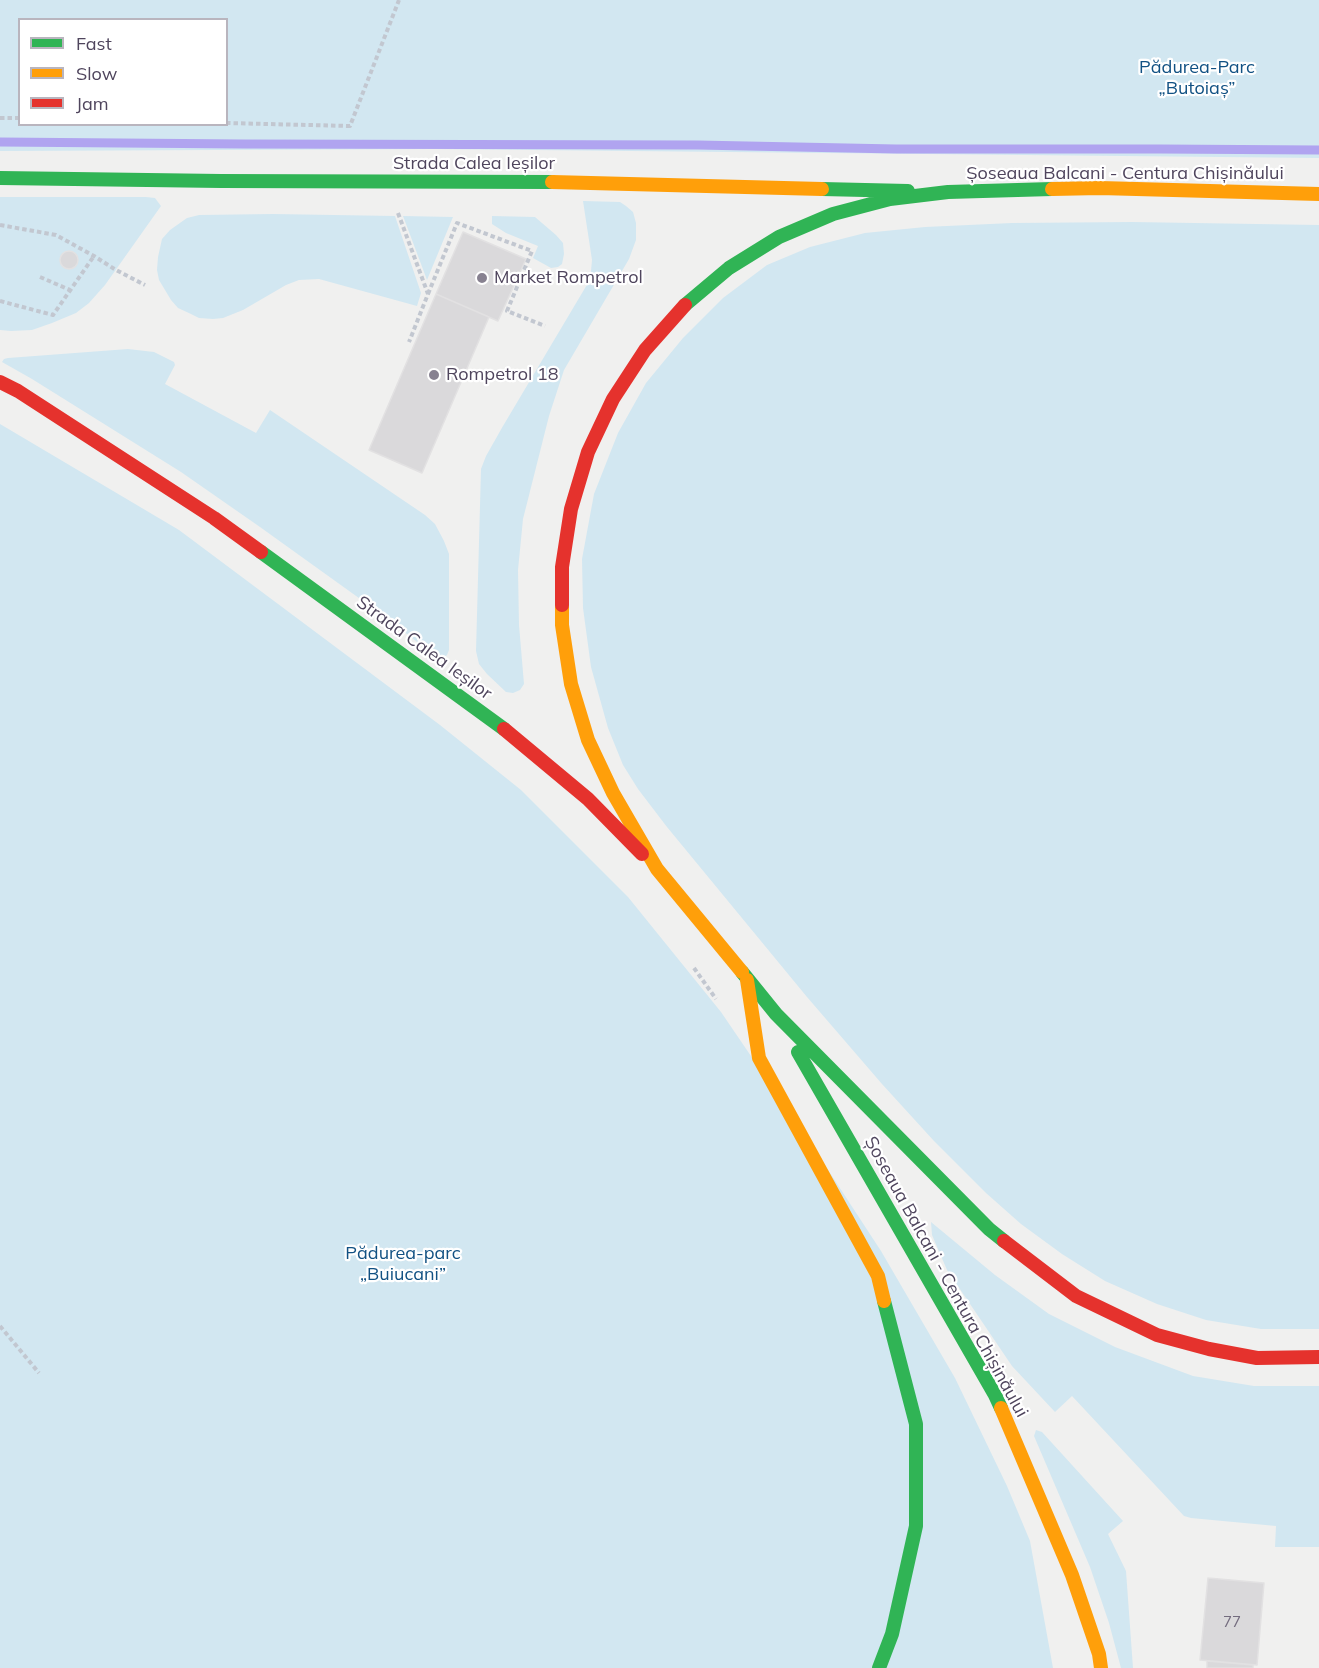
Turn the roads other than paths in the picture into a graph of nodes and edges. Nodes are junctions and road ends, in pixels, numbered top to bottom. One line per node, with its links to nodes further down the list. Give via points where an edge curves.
1 (0, 178): 2 (main road, Strada Calea Ieșilor, via 531,181)
2 (948, 192): 3 (main road, Șoseaua Balcani - Centura Chișinăului, via 1100,188); 5 (main road, Șoseaua Balcani - Centura Chișinăului, via 890,199 833,214 779,237 729,268 684,306 645,350 613,399 588,452 571,508 562,567 562,626 571,684 588,740)
3 (1319, 194)
4 (0, 382): 5 (main road, Strada Calea Ieșilor, via 214,518 517,738 588,799)
5 (657, 869): 6 (main road, Șoseaua Balcani - Centura Chișinăului)
6 (747, 980): 7 (main road, Șoseaua Balcani - Centura Chișinăului); 9 (main road, via 759,1058 878,1276 916,1424 916,1526 892,1634)
7 (776, 1014): 8 (main road, Șoseaua Balcani - Centura Chișinăului, via 989,1229 1076,1296 1157,1335 1209,1349 1257,1358); 10 (main road, Șoseaua Balcani - Centura Chișinăului, via 995,1395 1072,1575)
8 (1319, 1357)
9 (879, 1668)
10 (1101, 1668)

